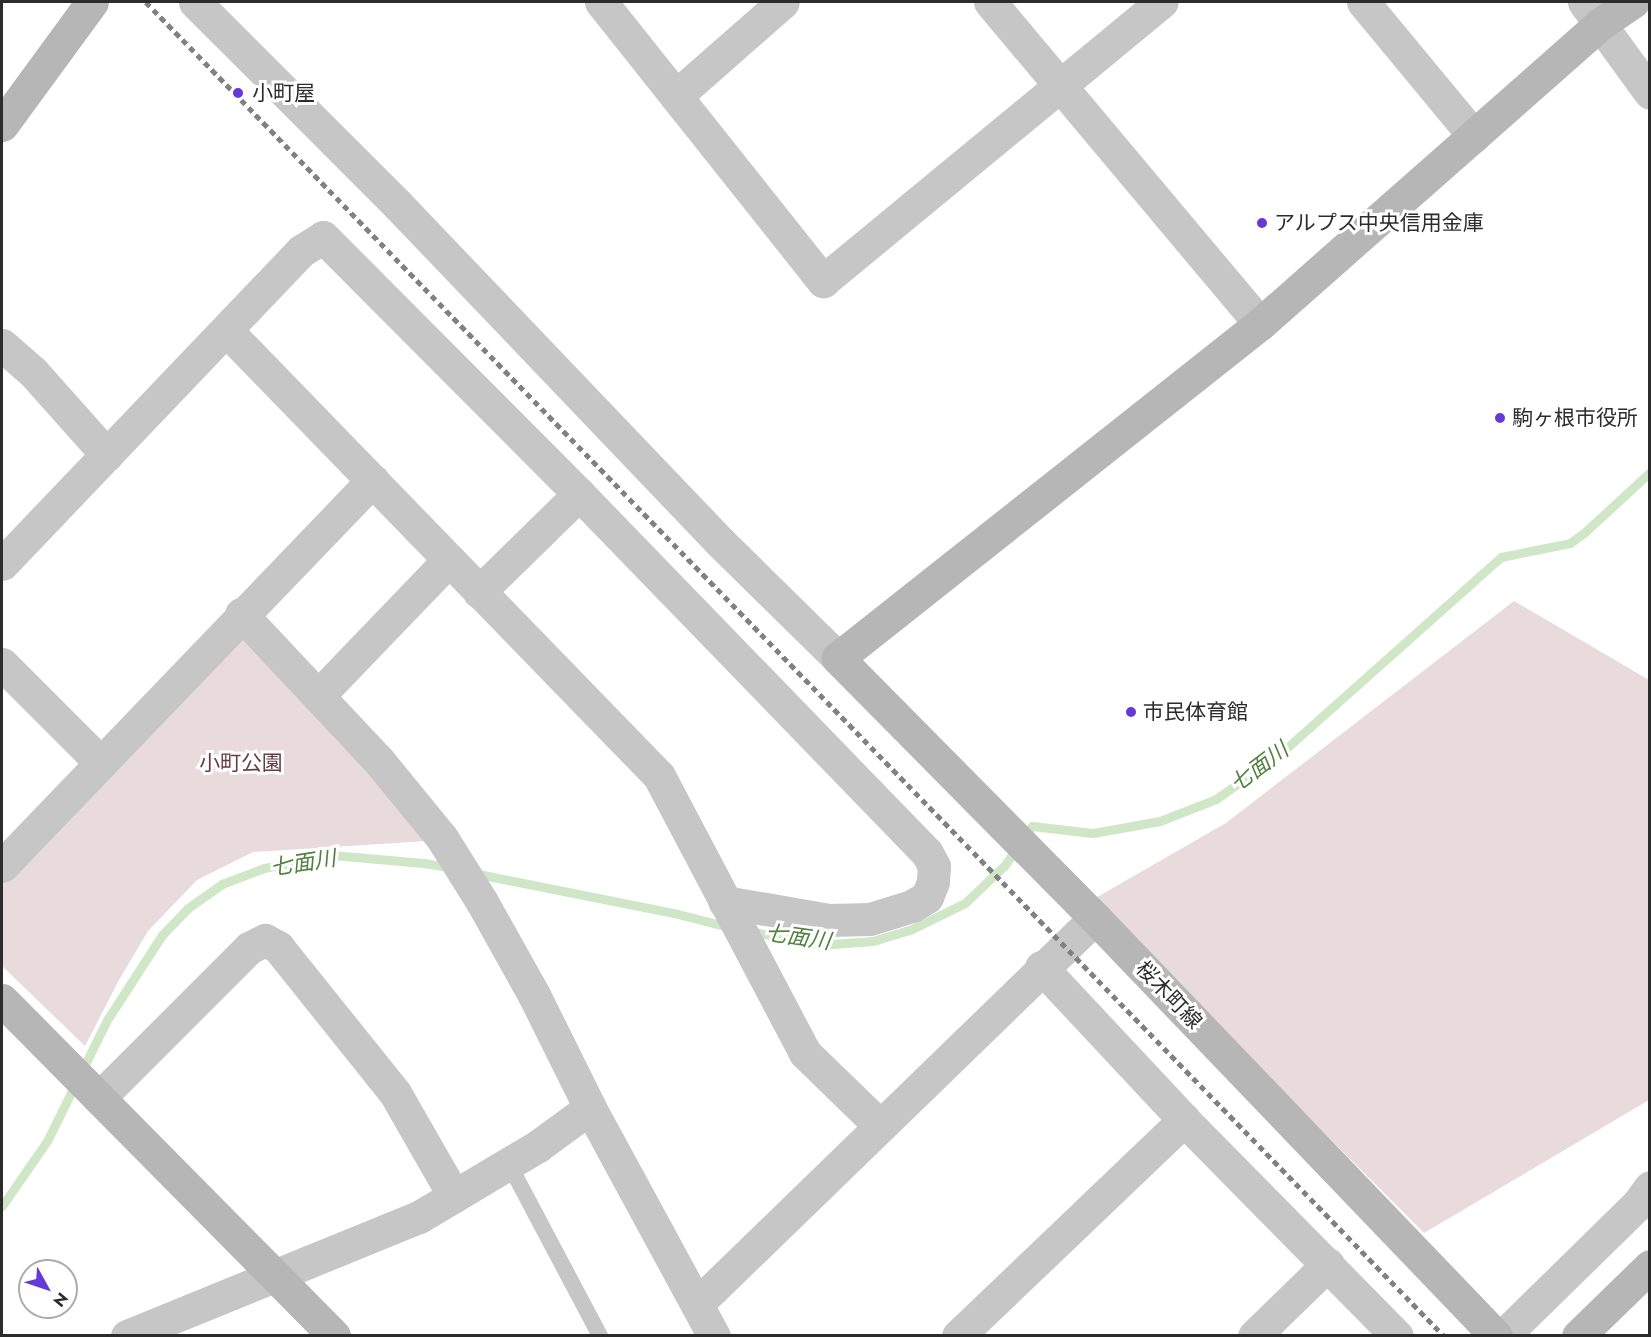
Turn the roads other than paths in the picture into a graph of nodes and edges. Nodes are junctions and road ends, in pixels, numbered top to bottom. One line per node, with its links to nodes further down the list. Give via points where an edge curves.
1 (92, 2): 13 (street)
2 (195, 2): 25 (street, via 397,204 712,534)
3 (601, 2): 12 (street)
4 (783, 2): 12 (street)
5 (990, 2): 10 (street)
6 (1162, 2): 10 (street)
7 (1363, 2): 14 (street)
8 (1633, 2): 9 (street)
9 (1592, 13): 11 (street); 14 (street)
10 (1061, 85): 12 (street, via 823,281); 15 (street)
11 (1650, 93)
12 (675, 96)
13 (2, 125)
14 (1474, 136): 15 (street)
15 (1260, 324): 25 (street)
16 (226, 331): 18 (street); 19 (street); 20 (street, via 301,251 323,237)
17 (2, 345): 18 (street, via 33,372)
18 (107, 455): 22 (street)
19 (373, 480): 21 (street); 24 (street)
20 (579, 494): 23 (street); 30 (street, via 927,853 933,866 933,882 927,897 870,919 829,920)
21 (449, 560): 23 (street); 27 (street)
22 (2, 564)
23 (479, 592): 30 (street, via 659,776)
24 (241, 614): 27 (street); 28 (street)
25 (838, 658): 31 (street, 桜木町線)
26 (2, 664): 28 (street)
27 (318, 696): 35 (street, via 379,761 448,848 534,995)
28 (100, 763): 29 (street)
29 (2, 866)
30 (727, 905): 37 (street, via 805,1053)
31 (1095, 918): 32 (street); 52 (street, 桜木町線)
32 (1041, 967): 36 (street); 37 (street)
33 (2, 1000): 34 (street)
34 (96, 1095): 40 (street, via 249,948 265,940 278,947 395,1094); 43 (street)
35 (590, 1108): 38 (street); 44 (street)
36 (1184, 1120): 41 (street); 49 (street)
37 (880, 1126): 44 (street)
38 (509, 1164): 40 (street); 47 (lane)
39 (1650, 1187): 53 (street, via 1637,1205)
40 (454, 1196): 43 (street, via 418,1217)
41 (1328, 1264): 50 (street); 51 (street)
42 (1650, 1266): 54 (street)
43 (274, 1275): 45 (street); 46 (street)
44 (697, 1304): 48 (street)
45 (138, 1333)
46 (334, 1335)
47 (600, 1335)
48 (714, 1335)
49 (958, 1335)
50 (1254, 1335)
51 (1397, 1335)
52 (1496, 1335)
53 (1503, 1335)
54 (1578, 1335)

